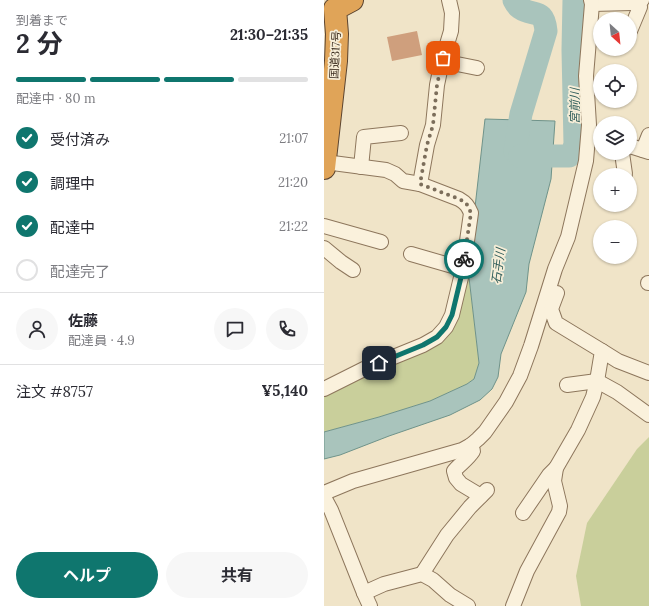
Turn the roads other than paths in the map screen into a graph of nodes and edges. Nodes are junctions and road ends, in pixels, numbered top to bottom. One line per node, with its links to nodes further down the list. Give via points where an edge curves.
1 (352, 0): 8 (highway, 国道317号, via 336,9 337,34)
2 (449, 0): 6 (street, via 452,13 451,31)
3 (641, 1): 4 (street); 5 (street)
4 (592, 2): 9 (street, via 586,76)
5 (637, 14)
6 (442, 61): 7 (street); 17 (street, via 433,125)
7 (477, 68)
8 (329, 88): 15 (highway, 国道317号)
9 (593, 89): 11 (street, via 589,125)
10 (402, 133): 16 (street, via 364,137)
11 (593, 135)
12 (649, 135): 14 (street)
13 (593, 141): 24 (street, via 568,237)
14 (641, 149)
15 (324, 165): 16 (street)
16 (361, 167): 17 (street, via 386,170 403,180)
17 (420, 184): 22 (street, via 459,199 468,206 471,213)
18 (324, 226): 19 (street)
19 (381, 242)
20 (324, 248): 23 (street)
21 (411, 254): 22 (street)
22 (463, 269): 29 (street, via 452,315 437,337)
23 (353, 270)
24 (555, 270): 25 (street, via 558,290 551,309 556,323); 31 (street, via 520,376 485,432)
25 (602, 351): 26 (street, via 618,361); 27 (street)
26 (649, 373)
27 (597, 382): 28 (street); 30 (street, via 617,392); 32 (street, via 578,430)
28 (567, 385)
29 (324, 389)
30 (649, 415)
31 (471, 445): 33 (street, via 452,453 353,480); 36 (street, via 473,451 470,456 454,471 461,484 484,493 447,535)
32 (556, 468): 35 (street); 40 (street, via 554,481 559,512 527,571)
33 (324, 493)
34 (324, 497): 37 (street)
35 (523, 513)
36 (422, 574): 37 (street, via 384,584); 39 (street)
37 (364, 593): 38 (street)
38 (370, 606)
39 (468, 606)
40 (513, 606)

